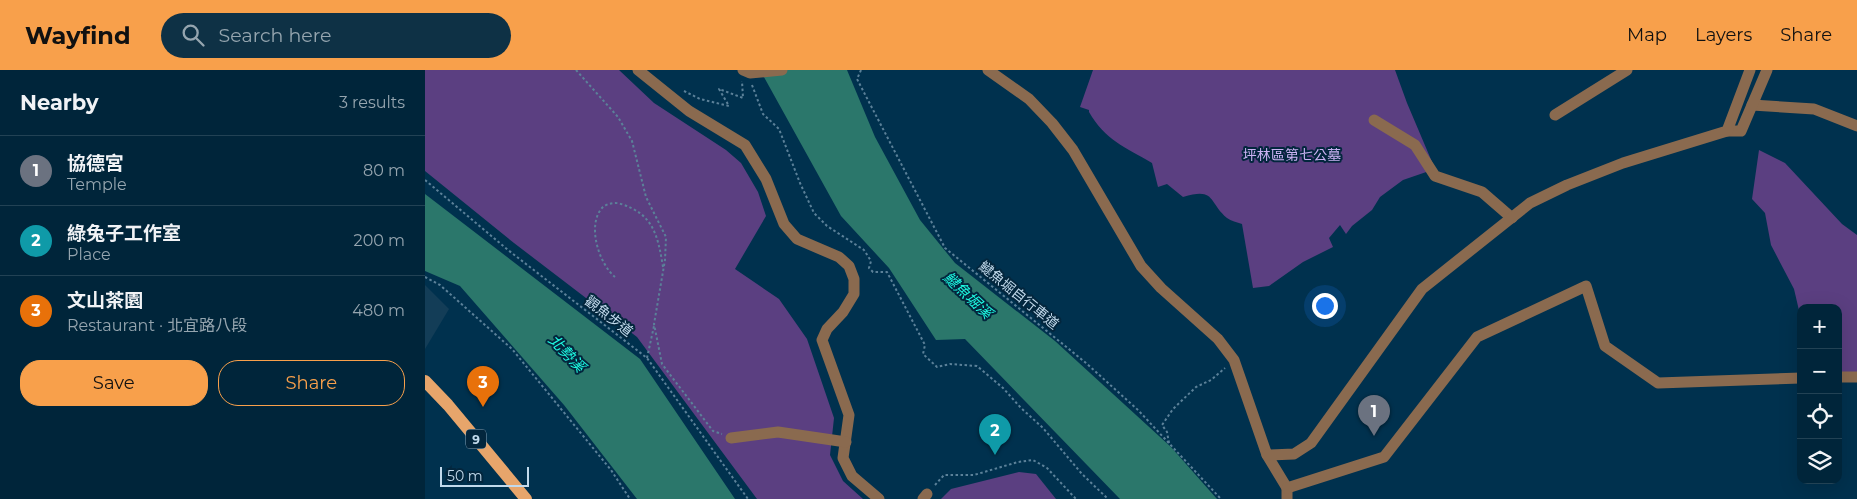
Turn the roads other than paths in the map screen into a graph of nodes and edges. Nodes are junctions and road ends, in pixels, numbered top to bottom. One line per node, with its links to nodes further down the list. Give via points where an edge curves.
1 (638, 70): 19 (street, via 689,111 745,145 766,179 784,224 797,239 839,257 849,266 854,279 854,294 822,340 849,415)
2 (782, 70): 7 (street)
3 (988, 70): 20 (street, via 1029,99 1052,123 1073,150 1141,266 1218,339 1234,360)
4 (1627, 70): 9 (street)
5 (1750, 70): 12 (street)
6 (1767, 70): 8 (street)
7 (745, 74)
8 (1752, 105): 11 (street, via 1814,109); 12 (street, via 1741,131)
9 (1555, 115)
10 (1374, 120): 13 (street, via 1415,145 1435,176 1481,192)
11 (1857, 126)
12 (1727, 131): 13 (street, via 1623,163 1567,185 1530,203)
13 (1512, 218): 20 (street, via 1422,289 1311,443 1294,454)
14 (1842, 377): 15 (street)
15 (1857, 377)
16 (1797, 378): 21 (street, via 1657,383 1605,346 1586,286 1477,337 1384,457)
17 (425, 381): 22 (main road, 9)
18 (731, 438): 19 (street, via 778,432)
19 (846, 442): 23 (street, via 843,458 852,476)
20 (1267, 454): 21 (street)
21 (1287, 493)
22 (526, 499)
23 (879, 499)

